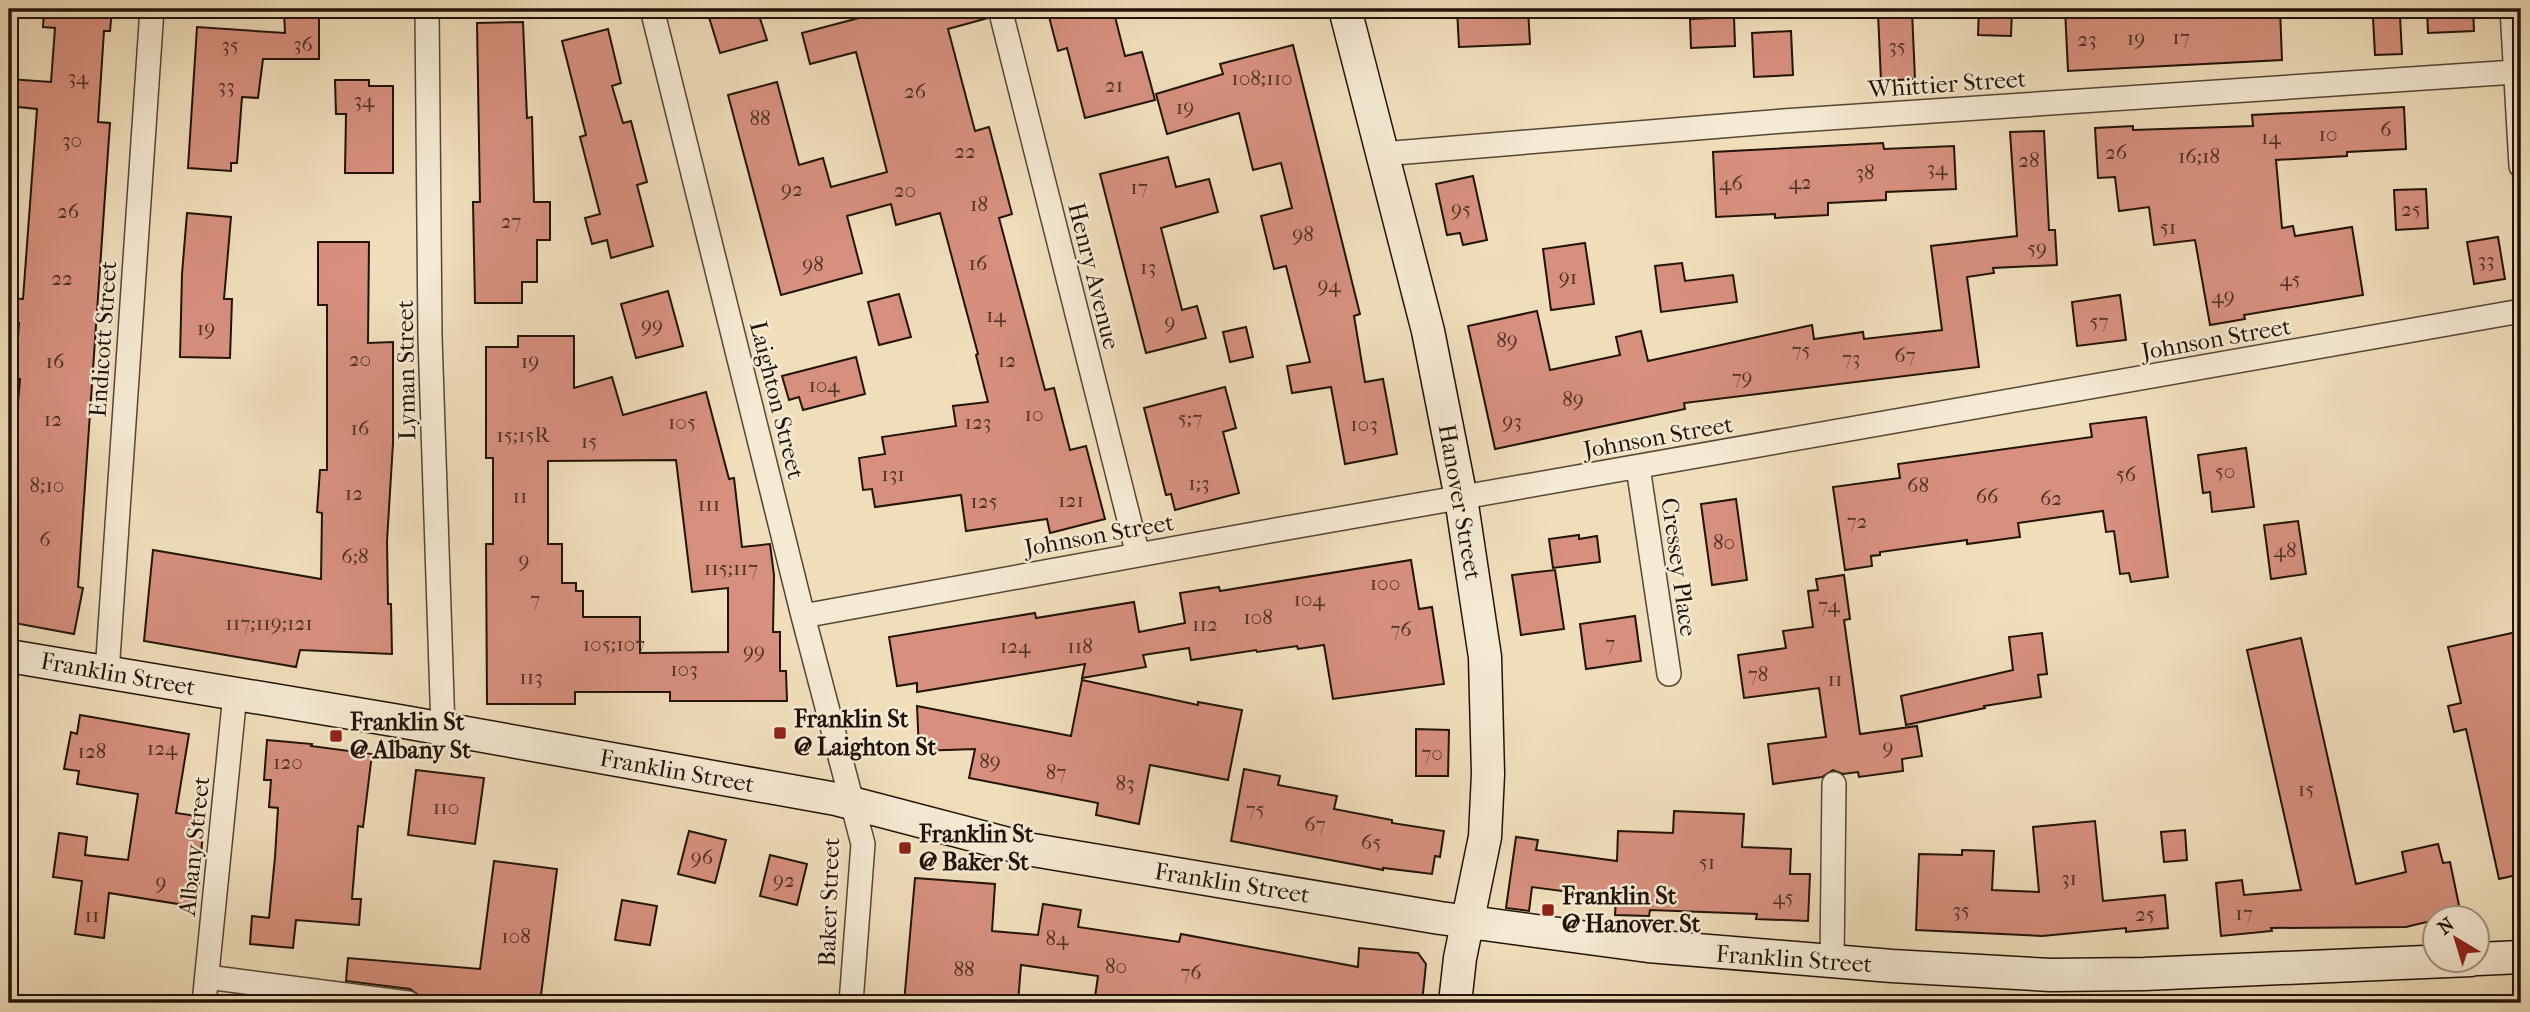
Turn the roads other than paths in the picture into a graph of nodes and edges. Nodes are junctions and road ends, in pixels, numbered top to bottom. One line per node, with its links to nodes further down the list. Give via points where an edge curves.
1 (152, 9): 16 (street, Endicott Street)
2 (427, 9): 19 (street, Lyman Street, via 430,337)
3 (652, 9): 14 (street, Laighton Street)
4 (1000, 9): 13 (street, Henry Avenue)
5 (1345, 9): 8 (main road, Hanover Street)
6 (2512, 9): 7 (street)
7 (2515, 72): 8 (street, Whittier Street, via 1783,121); 9 (street)
8 (1382, 154): 12 (main road, Hanover Street, via 1428,331)
9 (2521, 166)
10 (2521, 311): 11 (street, Johnson Street)
11 (1638, 467): 12 (street, Johnson Street); 17 (street, Cressey Place)
12 (1461, 498): 13 (street, Johnson Street); 22 (main road, Hanover Street, via 1486,657 1487,713 1485,837)
13 (1138, 555): 14 (street, Johnson Street)
14 (803, 616): 21 (street, Laighton Street)
15 (9, 656): 16 (main road, Franklin Street)
16 (107, 673): 18 (main road, Franklin Street)
17 (1669, 674)
18 (235, 694): 19 (main road, Franklin Street); 29 (street, Albany Street)
19 (443, 729): 21 (main road, Franklin Street)
20 (1834, 784): 28 (street)
21 (853, 804): 22 (main road, Franklin Street, via 1027,849); 32 (street, Baker Street, via 863,844)
22 (1467, 922): 28 (main road, Franklin Street, via 1648,946); 33 (main road, Hanover Street)
23 (2521, 950): 24 (main road, Franklin Street)
24 (2492, 956)
25 (2521, 957): 26 (main road, Franklin Street)
26 (2492, 958)
27 (2422, 961): 28 (main road, Franklin Street, via 2084,975)
28 (1832, 962)
29 (207, 977): 30 (street, Albany Street); 31 (street)
30 (204, 1003)
31 (408, 1003)
32 (850, 1003)
33 (1455, 1003)

